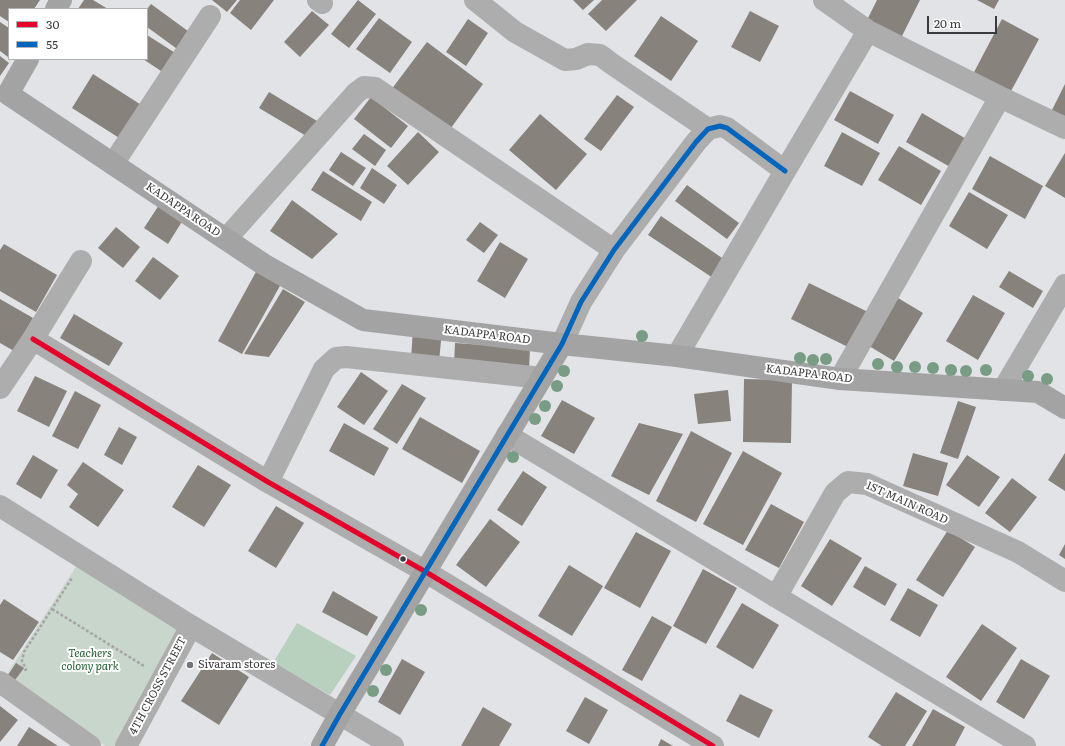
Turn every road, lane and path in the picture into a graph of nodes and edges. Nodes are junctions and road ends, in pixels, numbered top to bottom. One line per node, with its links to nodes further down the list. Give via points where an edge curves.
1 (475, 0): 9 (street, via 515,32 565,60 588,54 600,55)
2 (824, 0): 4 (street)
3 (210, 16): 10 (street)
4 (868, 31): 7 (street); 11 (street)
5 (27, 60): 6 (main road, KADAPPA ROAD)
6 (4, 96): 10 (main road, KADAPPA ROAD)
7 (1000, 97): 8 (street); 20 (street)
8 (1065, 128)
9 (708, 129): 11 (street, via 720,126 727,128); 13 (street)
10 (113, 164): 12 (main road, KADAPPA ROAD)
11 (785, 171): 18 (street)
12 (226, 239): 13 (street, via 364,87 375,88); 17 (main road, KADAPPA ROAD, via 263,264 363,320)
13 (614, 250): 17 (street, via 582,302)
14 (81, 261): 16 (street)
15 (1065, 285): 22 (street)
16 (33, 339): 21 (street); 25 (street)
17 (562, 344): 18 (main road, KADAPPA ROAD); 19 (main road)
18 (677, 356): 20 (main road, KADAPPA ROAD)
19 (542, 378): 24 (main road); 25 (street, via 336,358 324,369)
20 (840, 379): 22 (main road, KADAPPA ROAD)
21 (0, 388)
22 (1003, 390): 23 (main road, KADAPPA ROAD, via 1038,392)
23 (1065, 408)
24 (507, 435): 27 (main road); 30 (street)
25 (268, 482): 27 (street)
26 (0, 506): 32 (street)
27 (426, 572): 36 (main road); 41 (street)
28 (74, 576): 31 (path)
29 (1065, 581): 30 (street, 1ST MAIN ROAD, via 1018,552 866,484 848,482 835,493)
30 (776, 597): 42 (street)
31 (52, 609): 33 (path, via 24,652 22,661 26,669); 34 (path)
32 (191, 626): 34 (street, 4TH CROSS STREET); 36 (street)
33 (23, 676)
34 (163, 678): 38 (street, 4TH CROSS STREET)
35 (0, 682): 37 (street)
36 (340, 714): 39 (main road); 40 (street)
37 (90, 746)
38 (126, 746)
39 (322, 746)
40 (393, 746)
41 (713, 746)
42 (1025, 746)

